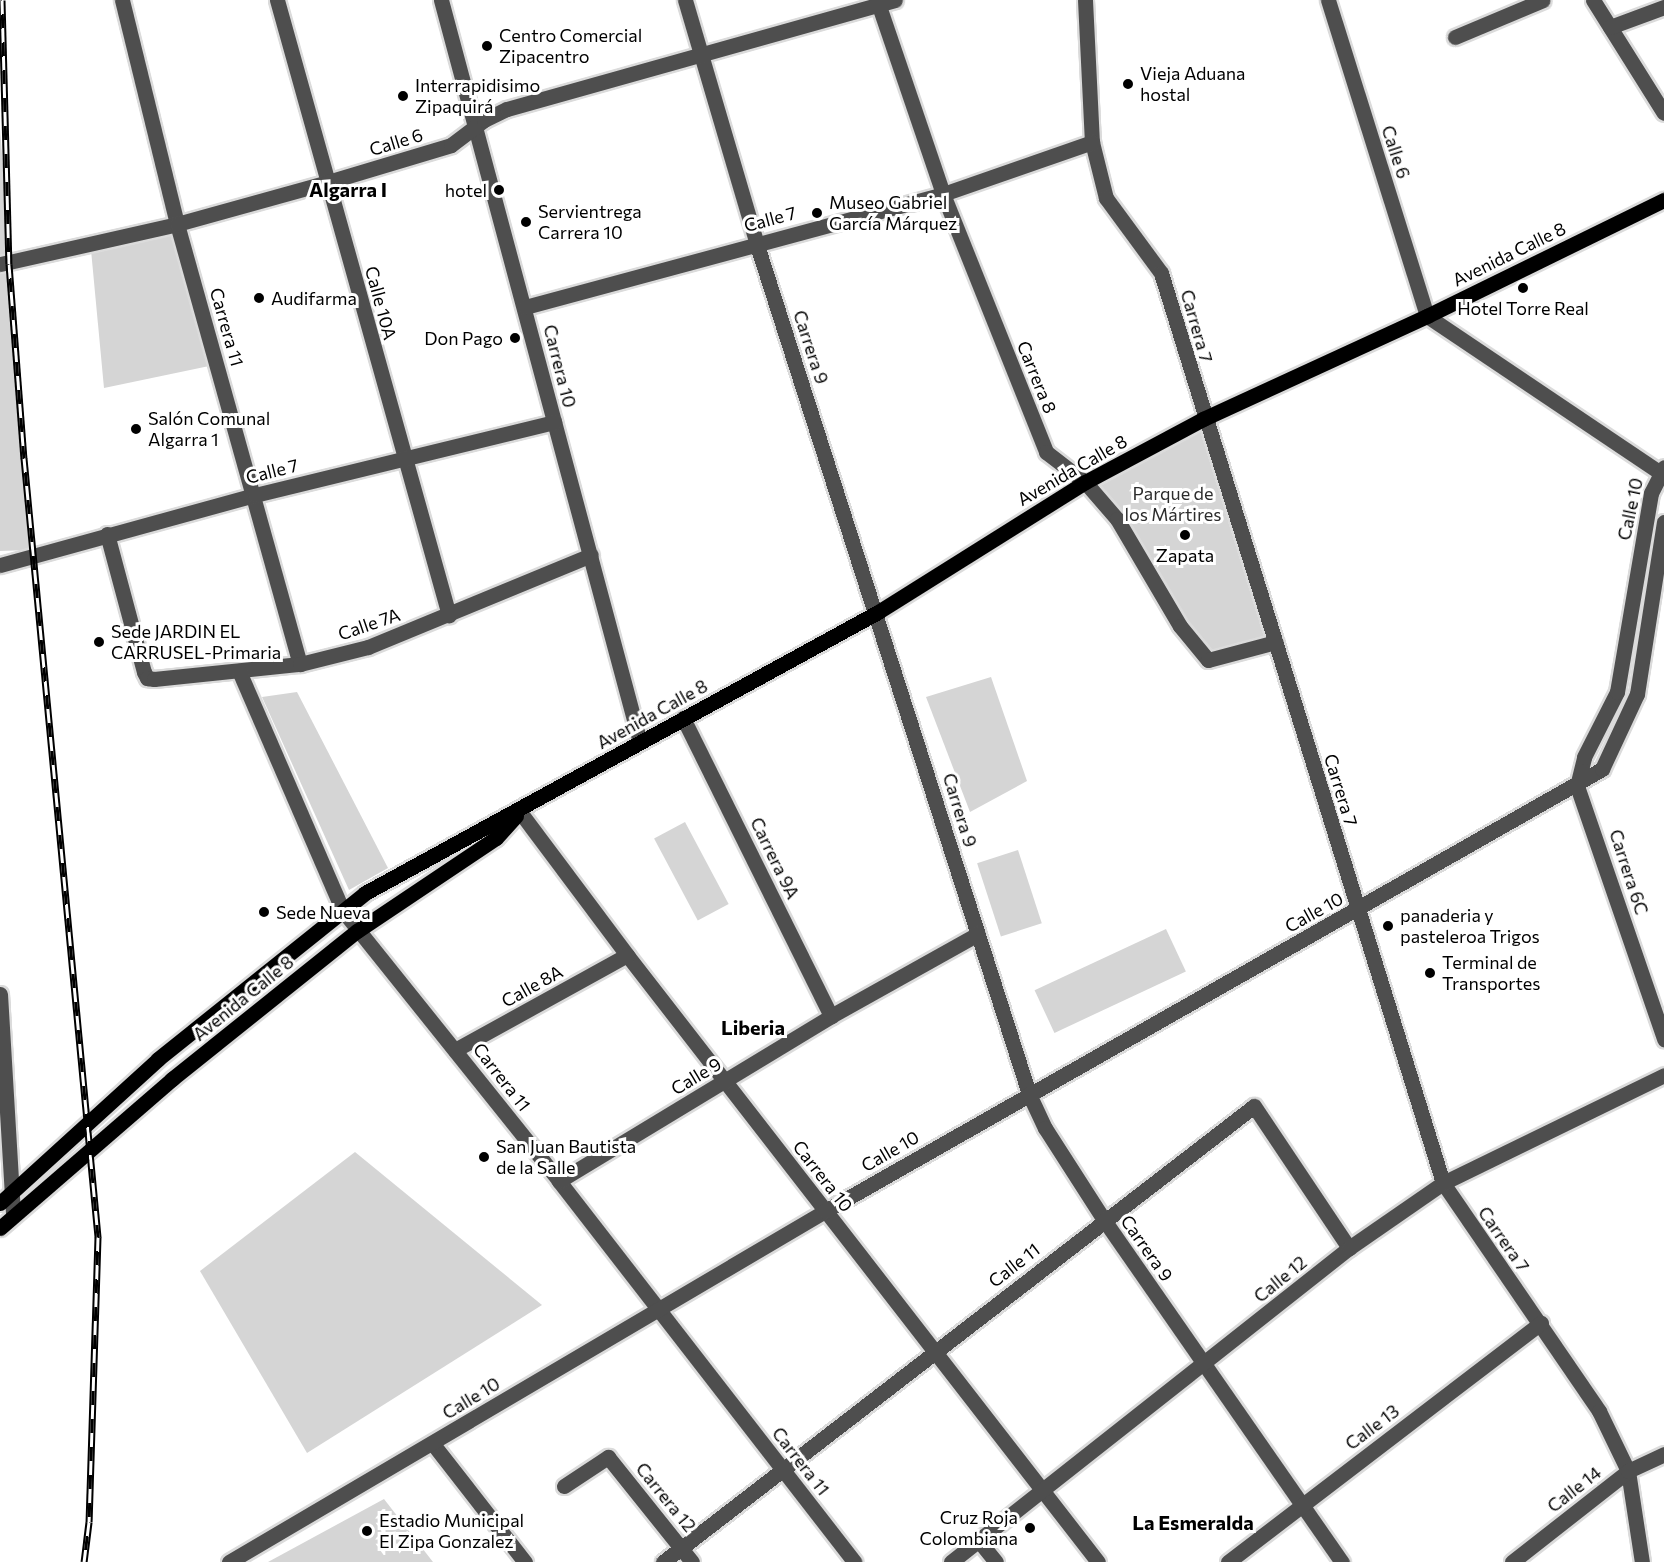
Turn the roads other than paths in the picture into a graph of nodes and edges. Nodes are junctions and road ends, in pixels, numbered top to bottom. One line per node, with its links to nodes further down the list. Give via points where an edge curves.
1 (122, 0): 21 (street, Carrera 11)
2 (277, 0): 18 (street, Calle 10A)
3 (441, 0): 16 (street, Carrera 10)
4 (685, 0): 14 (street, Carrera 9)
5 (895, 0): 10 (street, Calle 6)
6 (1085, 0): 17 (street, Carrera 7)
7 (1328, 0): 25 (street, Calle 6)
8 (1543, 0): 13 (street)
9 (1593, 0): 12 (street)
10 (878, 3): 14 (street, Calle 6); 19 (street, Carrera 8)
11 (1664, 7): 12 (street)
12 (1610, 27): 15 (street)
13 (1455, 37)
14 (702, 56): 16 (street, Calle 6, via 507,109 484,120); 22 (street, Carrera 9)
15 (1664, 113)
16 (473, 132): 18 (street, Calle 6, via 451,146); 24 (street, Carrera 10)
17 (1092, 142): 19 (street, Calle 7); 26 (street, Carrera 7, via 1106,198 1161,273)
18 (328, 182): 21 (street, Calle 6); 28 (street, Calle 10A)
19 (943, 194): 22 (street, Calle 7); 30 (street, Carrera 8, via 1046,452)
20 (1664, 200): 25 (main road, Avenida Calle 8)
21 (177, 224): 23 (street, Calle 6); 31 (street, Carrera 11)
22 (756, 242): 24 (street, Calle 7); 36 (street, Carrera 9)
23 (0, 264)
24 (525, 307): 27 (street, Carrera 10)
25 (1427, 316): 26 (main road, Avenida Calle 8); 29 (street, Calle 10)
26 (1203, 419): 30 (main road, Avenida Calle 8); 38 (street, Carrera 7)
27 (554, 422): 28 (street, Calle 7); 34 (street, Carrera 10)
28 (404, 460): 31 (street, Calle 7); 37 (street, Calle 10A)
29 (1662, 472): 43 (street, Calle 10, via 1617,693 1584,757)
30 (1085, 482): 36 (main road, Avenida Calle 8); 38 (street, Carrera 8, via 1117,519 1180,626 1208,660)
31 (255, 495): 33 (street, Calle 7); 39 (street, Carrera 11)
32 (1664, 522): 43 (street, Calle 10, via 1637,694 1602,769)
33 (107, 534): 35 (street, Calle 7); 40 (street, Calle 7A, via 147,678)
34 (591, 555): 37 (street, Calle 7A); 42 (street, Carrera 10)
35 (0, 565)
36 (878, 612): 41 (main road, Avenida Calle 8); 48 (street, Carrera 9)
37 (449, 615): 39 (street, Calle 7A, via 368,647)
38 (1276, 642): 45 (street, Carrera 7)
39 (300, 664): 40 (street, Calle 7A)
40 (239, 671): 46 (street, Carrera 11)
41 (683, 718): 42 (main road, Avenida Calle 8); 51 (street, Carrera 9A)
42 (640, 742): 44 (main road, Avenida Calle 8)
43 (1577, 786): 45 (street, Calle 10); 52 (street, Carrera 6C)
44 (520, 812): 46 (main road, Avenida Calle 8, via 405,871); 47 (main road, Avenida Calle 8, via 496,838); 49 (street, Carrera 10)
45 (1359, 909): 56 (street, Calle 10); 58 (street, Carrera 7)
46 (342, 911): 47 (street, Carrera 11); 59 (main road, Avenida Calle 8, via 158,1059)
47 (357, 931): 53 (street, Carrera 11); 62 (main road, Avenida Calle 8, via 164,1086)
48 (978, 934): 51 (street, Calle 9); 56 (street, Carrera 9)
49 (627, 955): 53 (street, Calle 8A); 55 (street, Carrera 10)
50 (0, 994): 59 (street)
51 (831, 1016): 55 (street, Calle 9)
52 (1664, 1039)
53 (455, 1050): 57 (street, Carrera 11)
54 (1664, 1075): 58 (street, Calle 12)
55 (726, 1081): 57 (street, Calle 9); 61 (street, Carrera 10)
56 (1029, 1094): 61 (street, Calle 10); 63 (street, Carrera 9, via 1045,1128)
57 (560, 1181): 66 (street, Carrera 11)
58 (1443, 1183): 65 (street, Calle 12); 67 (street, Carrera 7, via 1481,1243)
59 (12, 1191): 60 (main road, Avenida Calle 8); 62 (street)
60 (0, 1203)
61 (825, 1211): 66 (street, Calle 10); 68 (street, Carrera 10)
62 (13, 1215): 64 (main road, Avenida Calle 8)
63 (1104, 1220): 65 (street, Calle 11, via 1254,1106); 68 (street, Calle 11); 69 (street, Carrera 9)
64 (0, 1228)
65 (1349, 1248): 69 (street, Calle 12)
66 (659, 1308): 70 (street, Calle 10); 72 (street, Carrera 11)
67 (1541, 1323): 73 (street, Carrera 7, via 1599,1411); 76 (street, Calle 13)
68 (936, 1351): 72 (street, Calle 11); 75 (street, Carrera 10)
69 (1205, 1364): 75 (street, Calle 12); 76 (street, Carrera 9)
70 (433, 1444): 79 (street, Calle 10); 80 (street)
71 (1664, 1454): 73 (street, Calle 14)
72 (784, 1471): 78 (street, Calle 11); 83 (street, Carrera 11)
73 (1628, 1471): 89 (street, Calle 14); 90 (street, Carrera 7)
74 (564, 1486): 78 (street, Carrera 12, via 608,1457)
75 (1044, 1491): 77 (street, Calle 12); 86 (street, Carrera 10)
76 (1301, 1506): 87 (street, Calle 13); 88 (street, Carrera 9)
77 (979, 1541): 84 (street, Calle 12); 85 (street)
78 (682, 1547): 81 (street, Calle 11); 82 (street, Carrera 12)
79 (229, 1562)
80 (525, 1562)
81 (663, 1562)
82 (692, 1562)
83 (855, 1562)
84 (951, 1562)
85 (996, 1562)
86 (1098, 1562)
87 (1228, 1562)
88 (1342, 1562)
89 (1512, 1562)
90 (1642, 1562)

